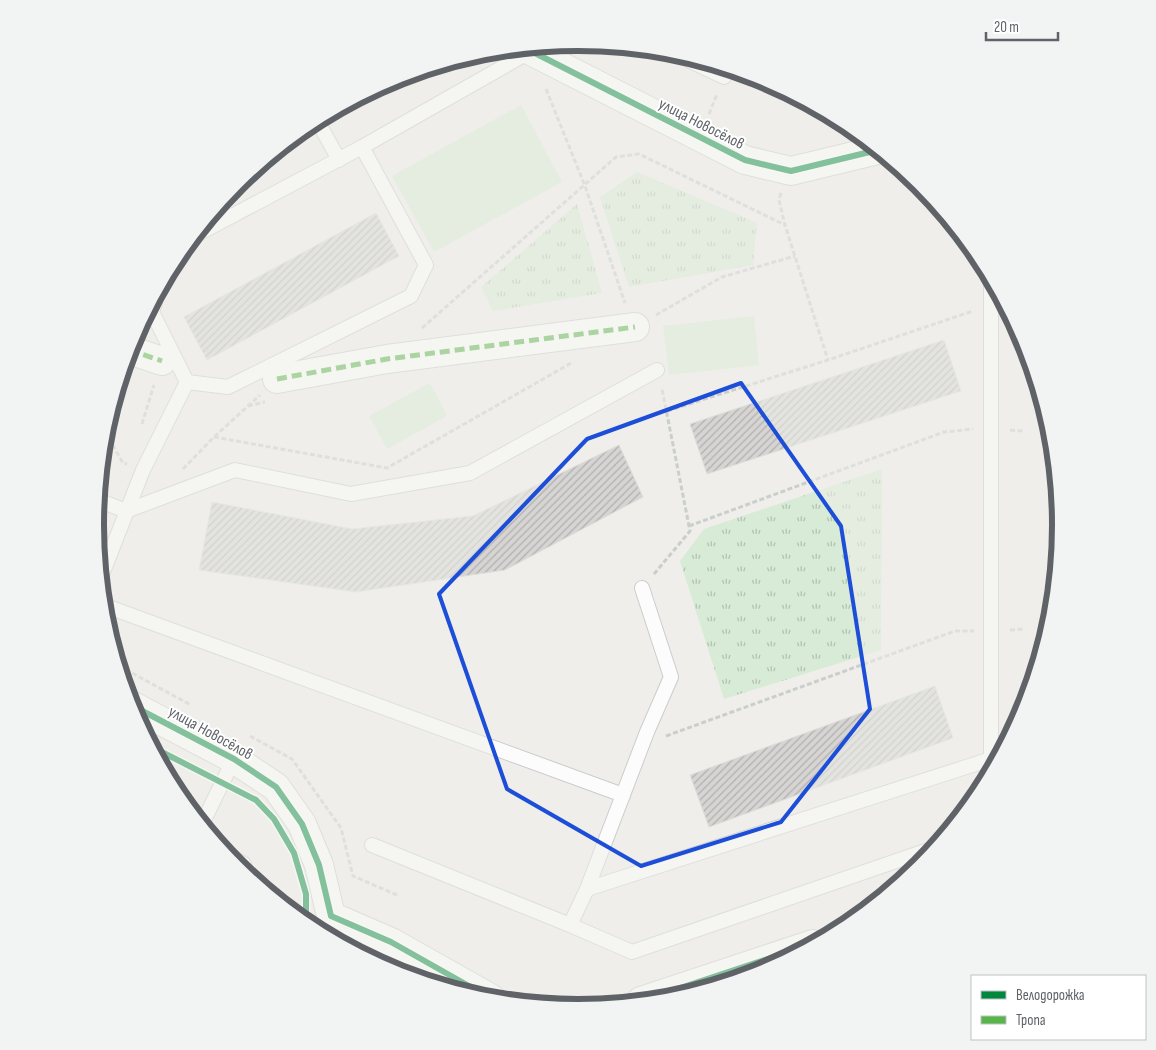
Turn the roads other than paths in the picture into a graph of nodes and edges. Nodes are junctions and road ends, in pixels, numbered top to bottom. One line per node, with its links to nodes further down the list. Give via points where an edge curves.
1 (536, 53): 5 (street, улица Новосёлов, via 745,160 791,171)
2 (518, 55): 4 (lane)
3 (322, 127): 6 (lane)
4 (362, 148): 6 (lane); 14 (lane, via 426,265 411,296 228,387)
5 (870, 152)
6 (339, 160): 7 (lane)
7 (210, 228)
8 (992, 294): 22 (lane)
9 (153, 315): 14 (lane)
10 (635, 327): 15 (street, via 388,359)
11 (137, 353): 12 (street)
12 (162, 361)
13 (657, 370): 17 (lane, via 470,473 351,494 235,470)
14 (187, 382): 17 (lane)
15 (272, 390)
16 (105, 503): 17 (lane)
17 (126, 511): 18 (lane)
18 (106, 564)
19 (642, 588): 25 (lane, via 672,677)
20 (111, 607): 25 (lane)
21 (142, 711): 23 (street, улица Новосёлов)
22 (991, 757)
23 (234, 759): 26 (lane); 30 (street, улица Новосёлов, via 276,787 302,824 319,865)
24 (985, 767): 29 (lane)
25 (623, 795): 29 (lane)
26 (205, 817)
27 (372, 845): 31 (lane)
28 (919, 853): 31 (lane, via 632,952)
29 (587, 889): 31 (lane)
30 (327, 925): 33 (street, via 390,942)
31 (570, 925)
32 (768, 959): 34 (street)
33 (469, 986)
34 (683, 987)

